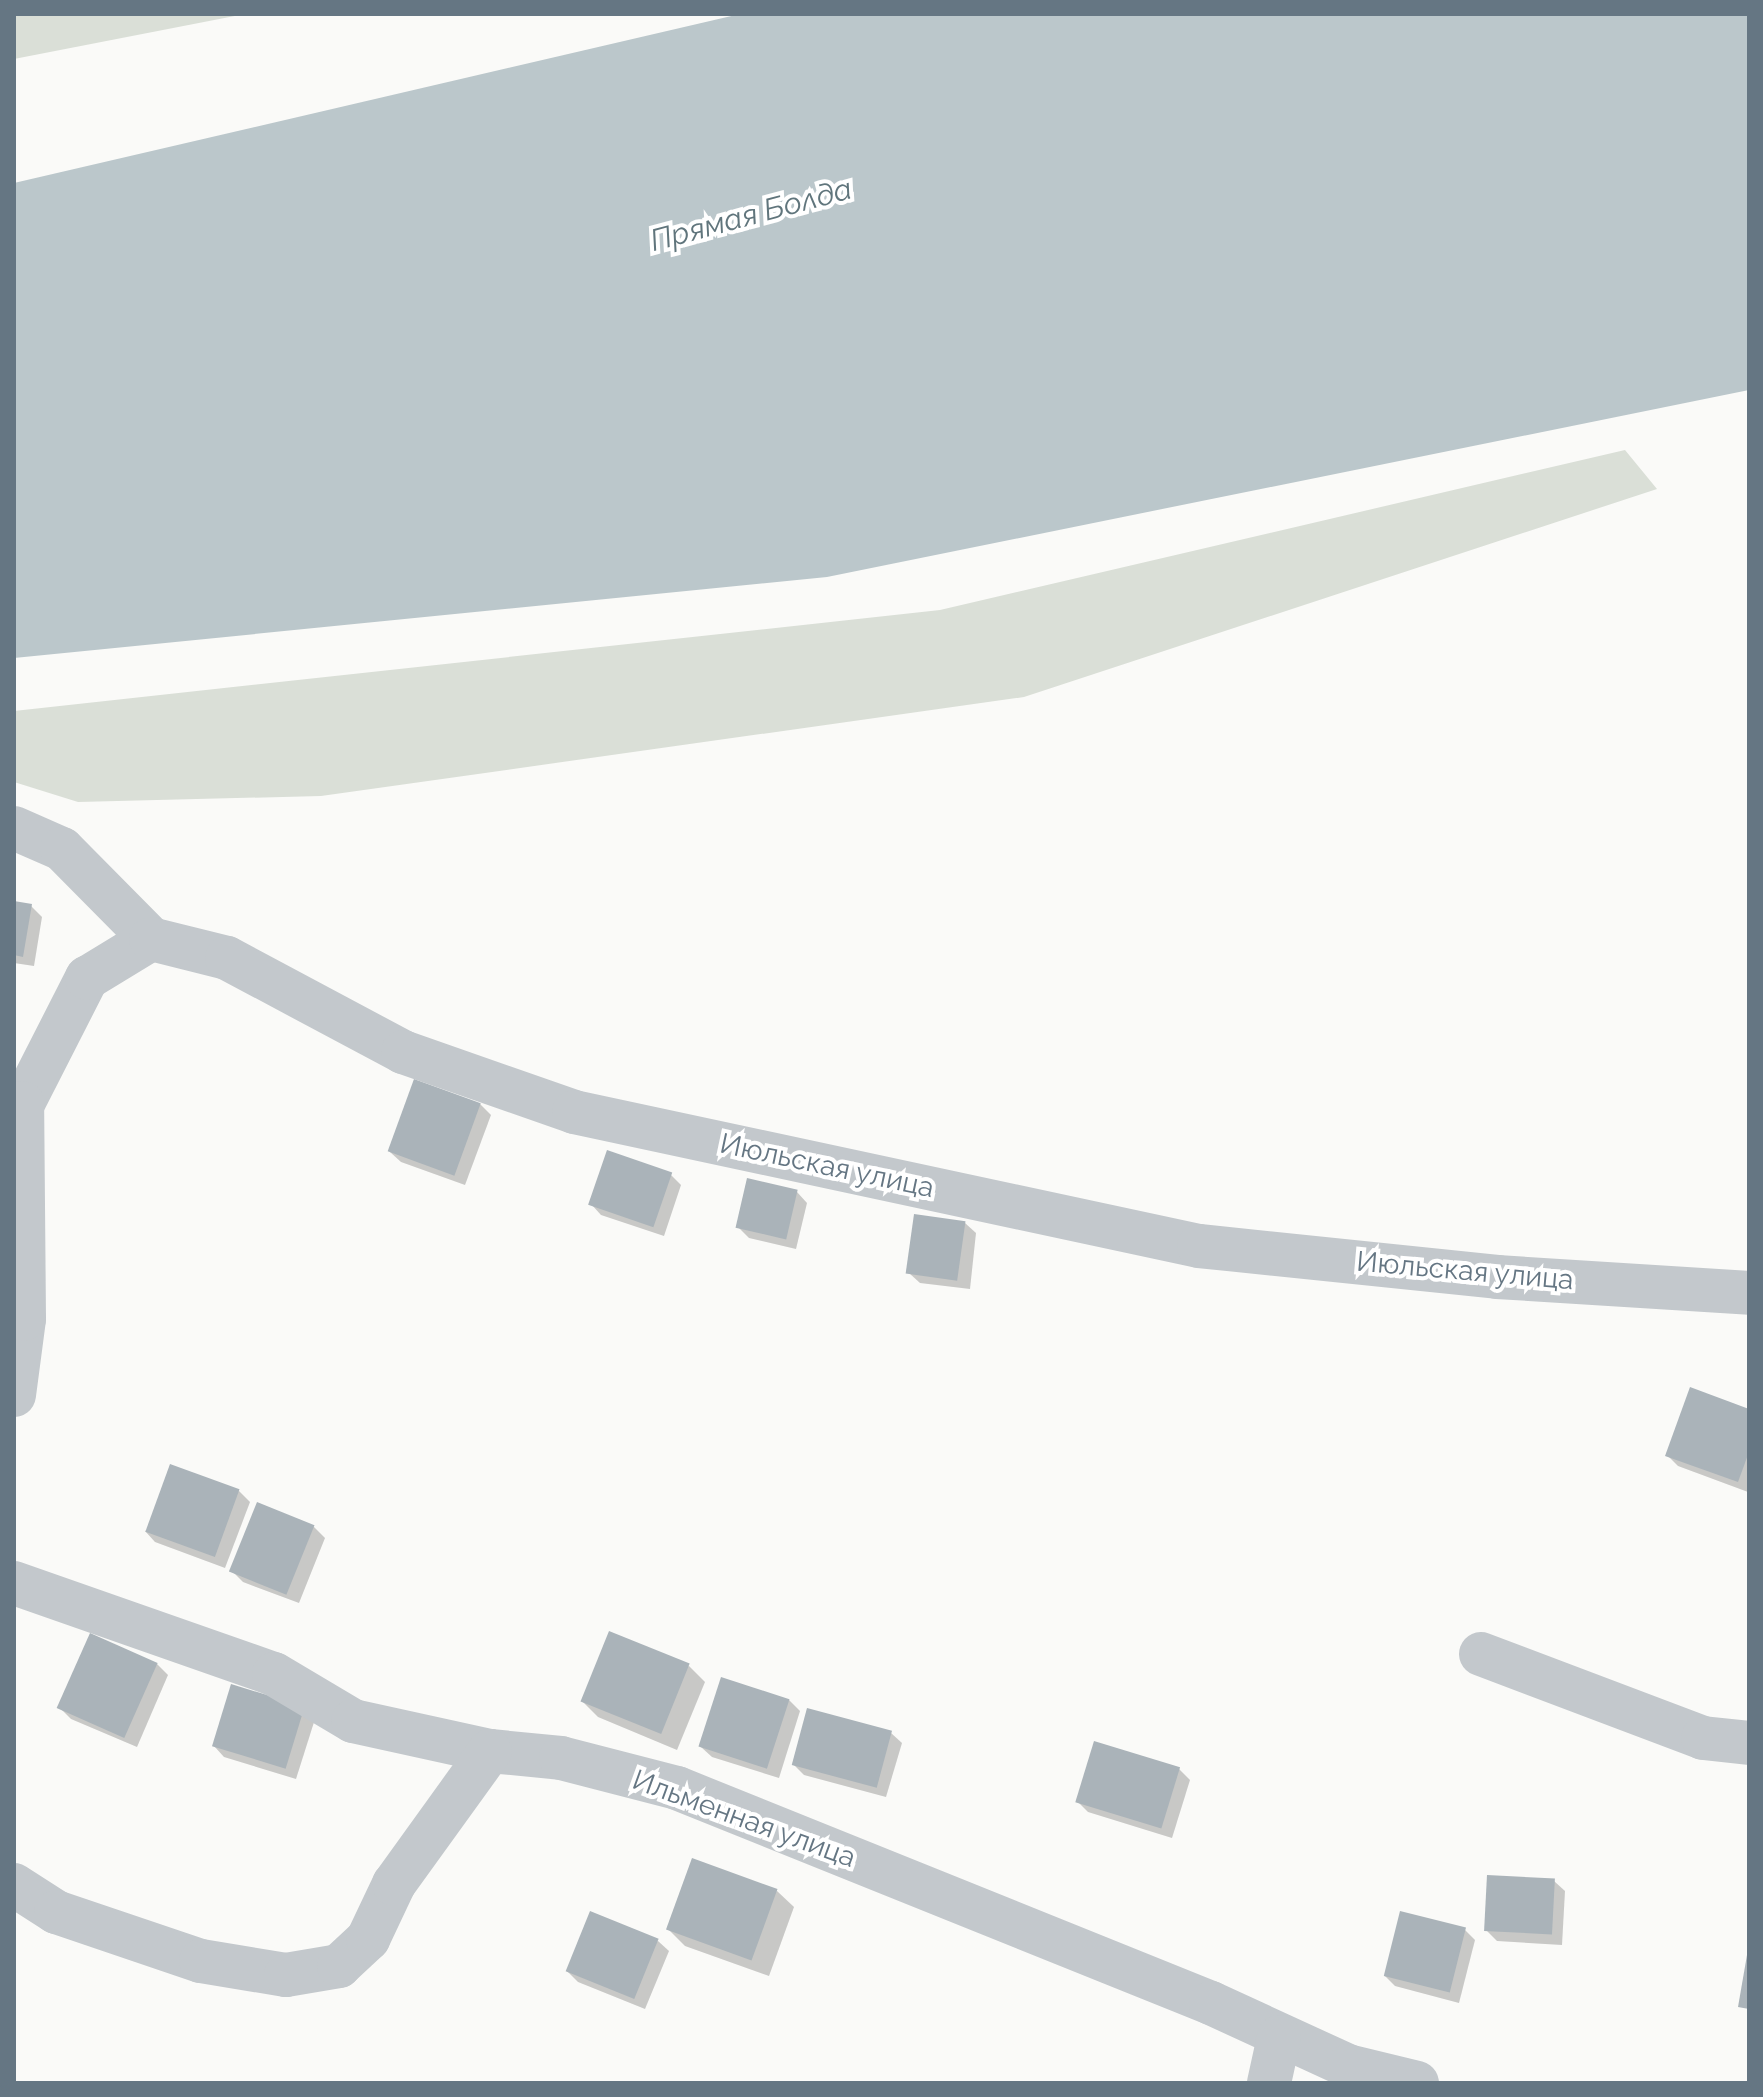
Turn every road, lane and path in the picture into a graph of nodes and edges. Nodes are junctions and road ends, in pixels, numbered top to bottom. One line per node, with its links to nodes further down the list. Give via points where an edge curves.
1 (14, 828): 2 (street, via 62,849)
2 (151, 939): 3 (street, via 87,978); 4 (street, Июльская улица, via 227,958 403,1052 574,1112 1199,1246 1497,1277)
3 (18, 1112): 5 (street, via 24,1319)
4 (1749, 1293)
5 (14, 1395)
6 (14, 1583): 9 (street, Ильменная улица, via 274,1674 353,1721)
7 (1481, 1654): 8 (street, via 1703,1738)
8 (1749, 1743)
9 (490, 1751): 10 (street, via 394,1884 368,1939 339,1966 286,1975 201,1961 56,1912); 11 (street, Ильменная улица, via 561,1758 677,1788 1211,2003)
10 (14, 1885)
11 (1279, 2037): 12 (street); 13 (street, Ильменная улица, via 1348,2066)
12 (1269, 2083)
13 (1417, 2083)

